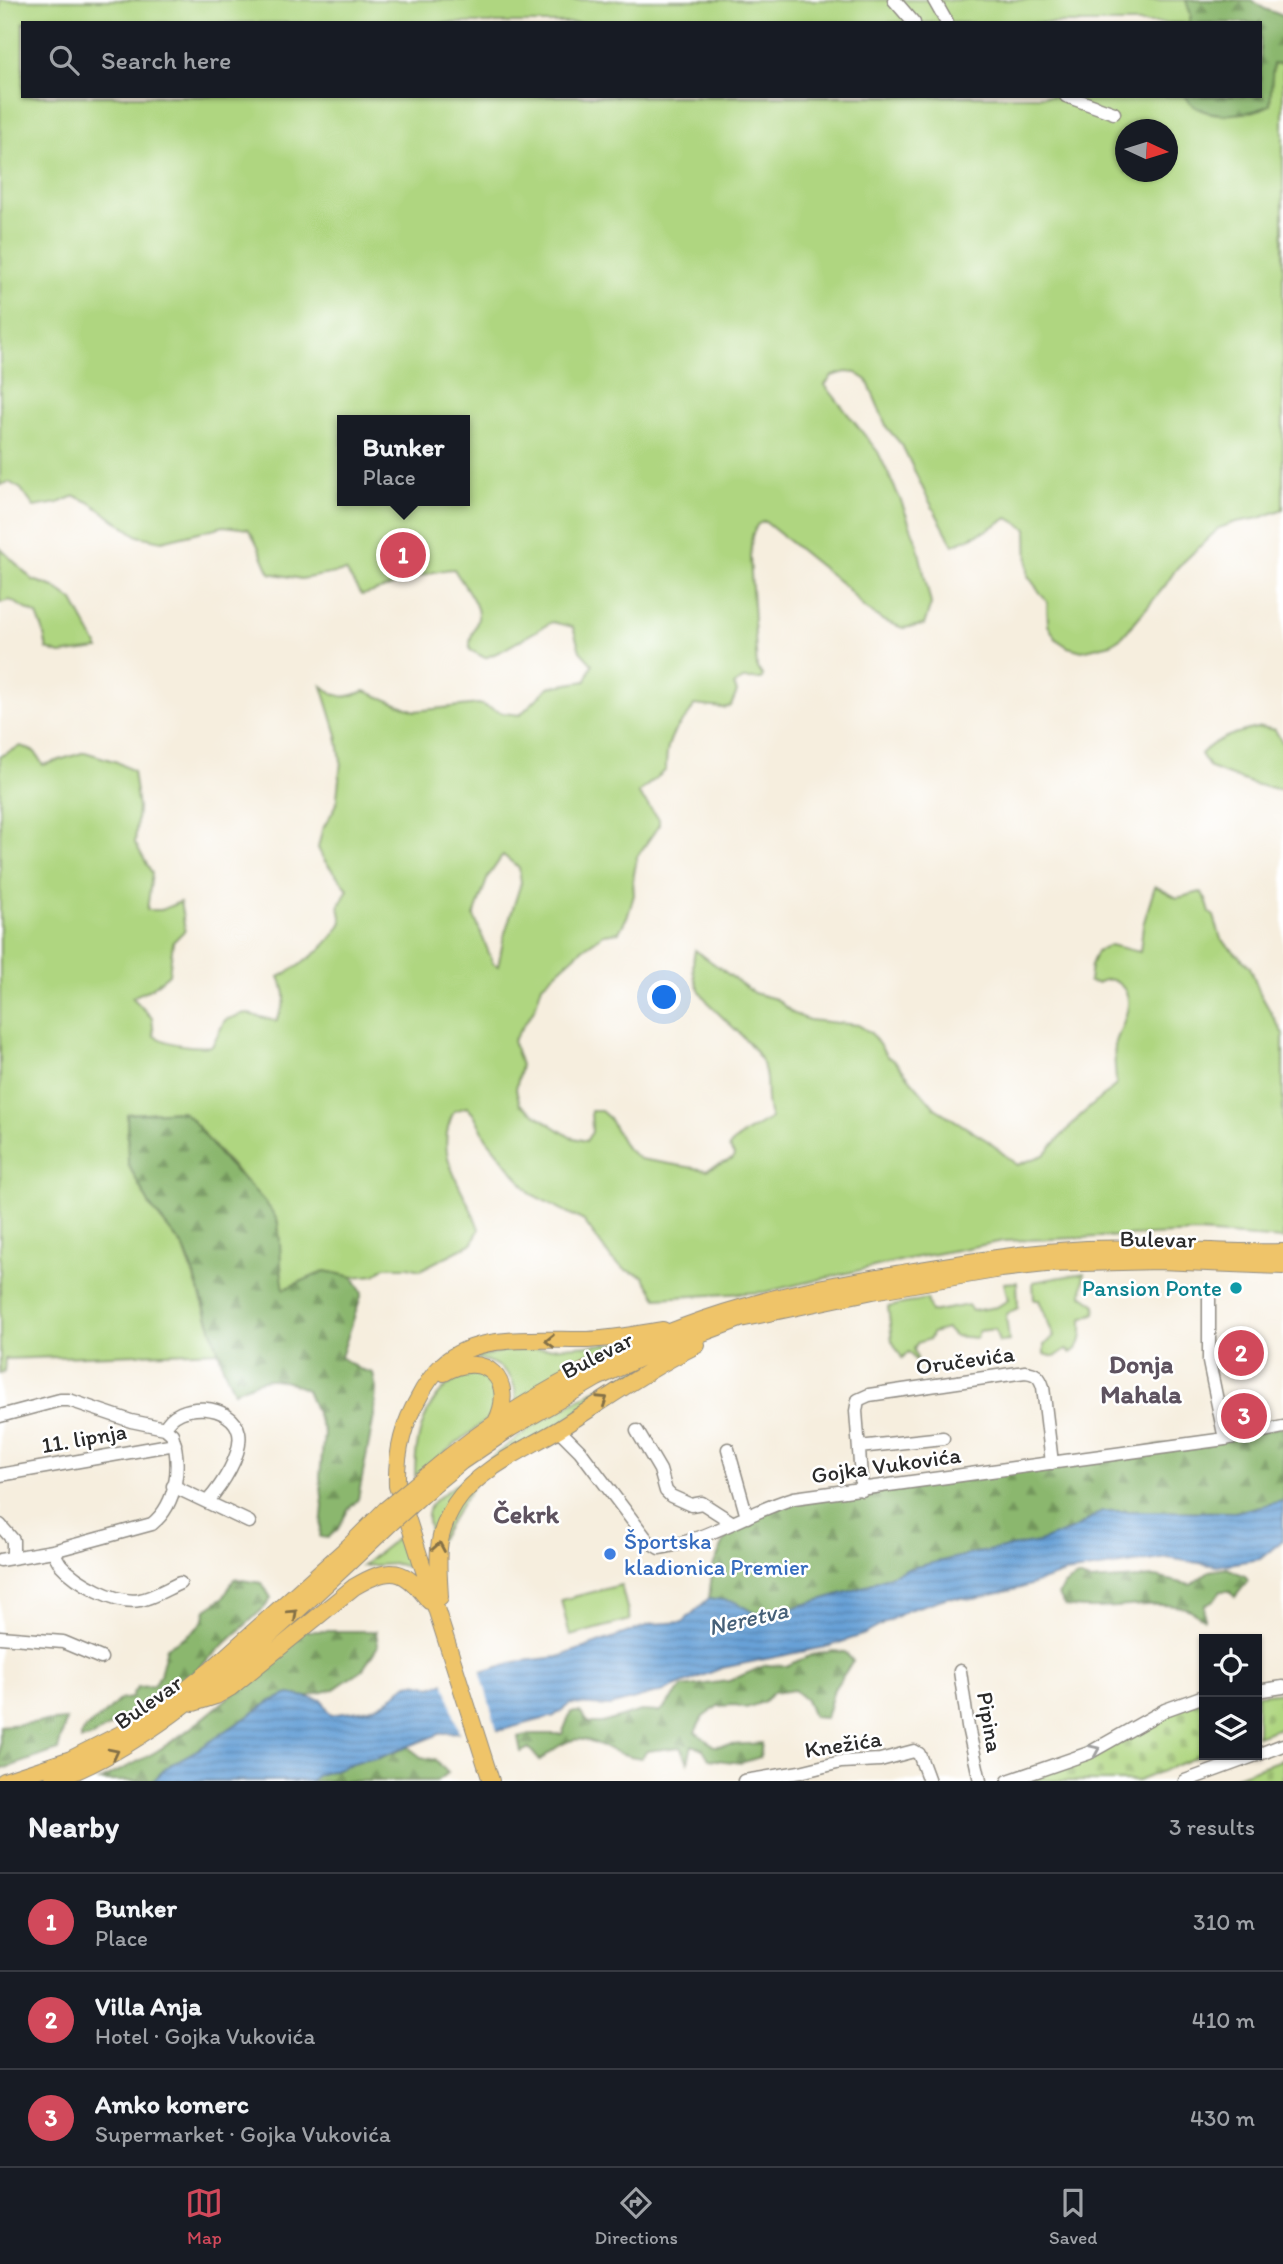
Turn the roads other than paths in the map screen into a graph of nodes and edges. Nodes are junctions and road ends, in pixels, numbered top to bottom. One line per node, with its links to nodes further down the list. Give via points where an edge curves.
1 (894, 0): 3 (street)
2 (934, 0): 4 (street)
3 (912, 21)
4 (946, 21)
5 (1072, 98): 6 (street)
6 (1114, 113)
7 (1283, 1252): 11 (main road, via 1127,1249 1044,1253 865,1280 748,1306)
8 (1283, 1266): 10 (main road, Bulevar, via 1146,1261 1046,1264)
9 (1209, 1293): 20 (street, via 1209,1362)
10 (786, 1308): 17 (main road, one-way to 10, via 662,1363); 26 (main road, Bulevar, via 699,1334 597,1378)
11 (691, 1325): 12 (main road, one-way to 12, via 592,1340 480,1345 442,1364); 14 (main road, via 583,1373)
12 (430, 1381): 14 (main road, via 462,1363 487,1368 503,1388 503,1409); 38 (main road, via 406,1424 396,1468 397,1486)
13 (0, 1416): 15 (street, 11. lipnja, via 69,1400)
14 (496, 1422): 26 (main road)
15 (165, 1427): 21 (street); 29 (street, via 178,1412 196,1407 235,1423 240,1435 233,1460)
16 (1283, 1427): 20 (street, Gojka Vukovića)
17 (558, 1429): 33 (street, Gojka Vukovića, via 653,1546 682,1545); 38 (main road, one-way to 17, via 437,1553 456,1503 480,1478)
18 (637, 1431): 33 (street, via 671,1496 691,1505 702,1503)
19 (943, 1438): 22 (street)
20 (1225, 1439): 24 (street, Gojka Vukovića)
21 (175, 1444): 25 (street, 11. lipnja); 27 (street)
22 (859, 1447): 24 (street, Oručevića, via 856,1406 862,1397 1032,1373 1043,1387); 28 (street, Oručevića)
23 (728, 1449): 31 (street)
24 (1052, 1463): 28 (street, Gojka Vukovića)
25 (0, 1475)
26 (430, 1481): 30 (main road, Bulevar, bridge)
27 (173, 1486): 29 (street); 35 (street, via 163,1515 152,1524)
28 (862, 1490): 31 (street, Gojka Vukovića, via 794,1498)
29 (208, 1502): 32 (street)
30 (388, 1516): 45 (main road, Bulevar, one-way to 30, via 283,1624); 49 (main road, via 146,1721 71,1759)
31 (747, 1517): 33 (street, Gojka Vukovića)
32 (248, 1522)
33 (733, 1523)
34 (0, 1525): 36 (street, via 13,1539)
35 (53, 1551): 36 (street); 37 (street, via 74,1575 125,1600 140,1600)
36 (6, 1559)
37 (180, 1583)
38 (439, 1614): 45 (main road, via 408,1576 390,1573 370,1578 230,1688); 51 (main road)
39 (0, 1637): 40 (street, via 63,1642)
40 (101, 1658)
41 (960, 1671): 54 (street, Pipina)
42 (1283, 1687): 43 (street)
43 (1262, 1690)
44 (1201, 1697): 55 (street, one-way to 44, via 1089,1753 1165,1710)
45 (188, 1704): 50 (main road, Bulevar, one-way to 45, via 124,1748)
46 (1283, 1745): 47 (street)
47 (1262, 1753)
48 (1242, 1760): 56 (street)
49 (4, 1781)
50 (52, 1781)
51 (491, 1781)
52 (744, 1781): 53 (street, Knežića, via 914,1751)
53 (929, 1781)
54 (980, 1781)
55 (1008, 1781)
56 (1185, 1781)

